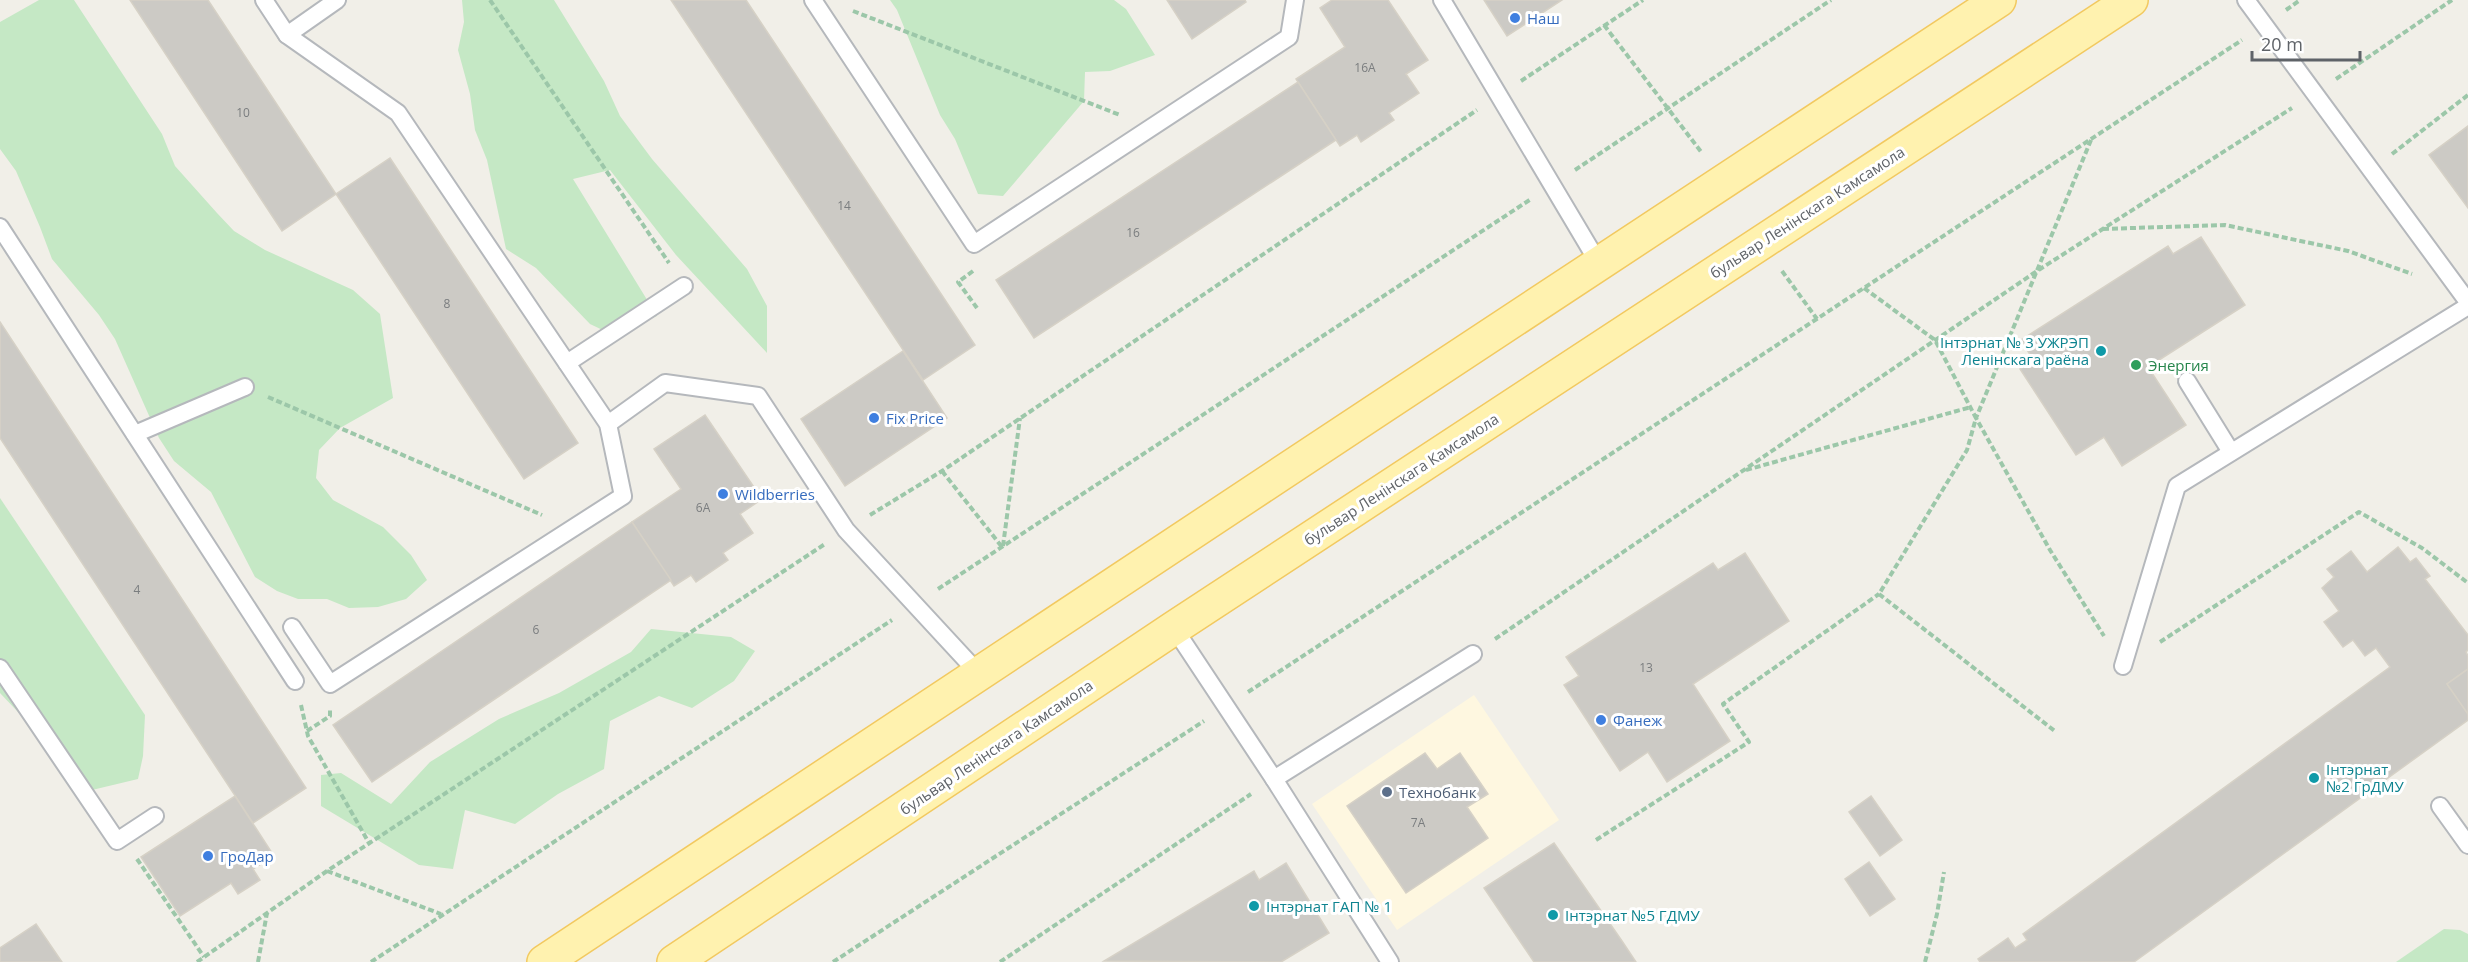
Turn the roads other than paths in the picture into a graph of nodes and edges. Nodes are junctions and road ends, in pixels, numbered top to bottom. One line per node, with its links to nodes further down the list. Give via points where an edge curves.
1 (264, 0): 9 (lane)
2 (337, 0): 9 (lane)
3 (813, 0): 4 (lane, via 974,244 1290,37)
4 (1295, 0)
5 (1442, 0): 11 (lane)
6 (1999, 0): 11 (main road)
7 (2131, 0): 21 (main road, бульвар Ленінскага Камсамола)
8 (2246, 0): 13 (lane)
9 (287, 35): 14 (lane, via 398,113)
10 (0, 227): 18 (lane)
11 (1598, 262): 25 (main road)
12 (684, 286): 14 (lane)
13 (2468, 304): 19 (lane)
14 (567, 363): 17 (lane)
15 (2187, 381): 19 (lane)
16 (245, 387): 18 (lane)
17 (608, 424): 20 (lane, via 623,496 330,684); 25 (lane, via 665,383 758,396 846,530)
18 (135, 434): 26 (lane)
19 (2231, 452): 23 (lane, via 2177,486)
20 (292, 627)
21 (1174, 628): 27 (lane); 32 (main road, бульвар Ленінскага Камсамола)
22 (1473, 654): 27 (lane)
23 (2123, 666)
24 (1, 673): 29 (lane, via 117,841)
25 (980, 675): 31 (main road)
26 (295, 681)
27 (1274, 779): 33 (lane)
28 (2440, 806): 30 (lane)
29 (155, 816)
30 (2468, 845)
31 (544, 962)
32 (674, 962)
33 (1390, 962)

